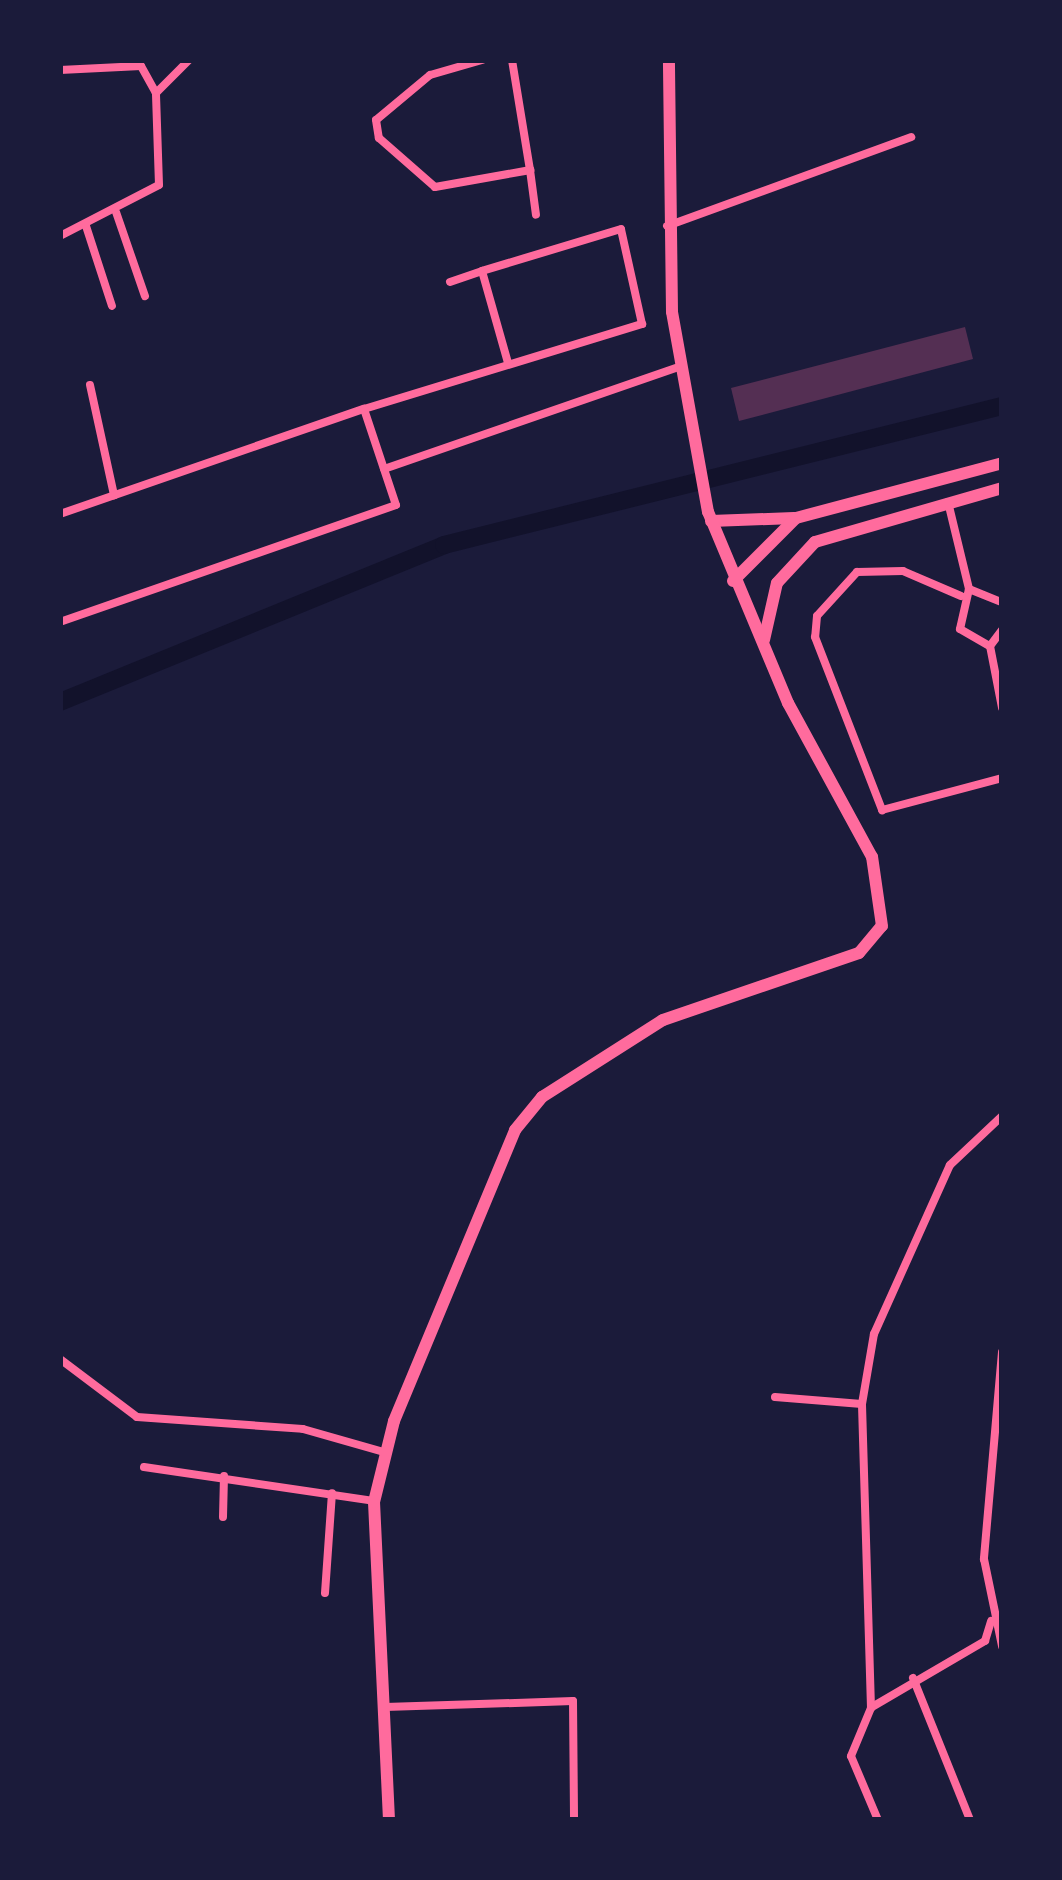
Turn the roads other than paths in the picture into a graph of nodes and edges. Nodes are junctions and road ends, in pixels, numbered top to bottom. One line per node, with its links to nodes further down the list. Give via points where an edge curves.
1 (189, 60): 6 (street)
2 (482, 60): 8 (street, via 430,75 376,120 379,138 435,188)
3 (512, 60): 8 (street)
4 (668, 60): 12 (main road)
5 (60, 70): 6 (street, via 114,60 140,67)
6 (156, 93): 9 (street, via 159,185)
7 (911, 137): 12 (street)
8 (530, 170): 10 (street)
9 (116, 212): 11 (street); 16 (street)
10 (536, 215)
11 (86, 226): 13 (street); 17 (street)
12 (666, 226): 19 (main road)
13 (60, 236)
14 (482, 271): 15 (street); 18 (street); 18 (street, via 621,229 642,324)
15 (450, 282)
16 (145, 296)
17 (112, 305)
18 (508, 363): 21 (street)
19 (679, 367): 23 (street); 28 (main road)
20 (90, 385): 25 (street)
21 (364, 409): 23 (street); 25 (street)
22 (1002, 463): 29 (main road)
23 (384, 469): 33 (street, via 396,505)
24 (1002, 488): 26 (main road)
25 (114, 495): 27 (street)
26 (947, 501): 31 (street); 35 (main road, via 815,542 777,583)
27 (60, 514)
28 (710, 516): 29 (main road); 30 (main road)
29 (796, 518): 30 (main road)
30 (734, 581): 35 (main road)
31 (965, 593): 32 (street); 36 (street, via 960,629); 38 (street, via 903,571 857,572 824,604 815,637 882,810)
32 (1002, 603)
33 (60, 622)
34 (1002, 630): 36 (street)
35 (764, 644): 44 (main road, via 872,857 882,926 859,953 680,1010 542,1097 476,1216)
36 (990, 646): 37 (street)
37 (1002, 708)
38 (1002, 778)
39 (1002, 1116): 43 (street, via 950,1165 874,1334)
40 (1002, 1352): 51 (street, via 984,1559)
41 (60, 1359): 44 (street, via 137,1418 304,1429)
42 (776, 1397): 43 (street)
43 (862, 1404): 55 (street)
44 (384, 1452): 48 (main road)
45 (144, 1467): 46 (street)
46 (224, 1476): 47 (street); 49 (street)
47 (332, 1493): 48 (street); 50 (street)
48 (374, 1502): 54 (main road)
49 (223, 1517)
50 (325, 1593)
51 (991, 1621): 52 (street); 53 (street, via 985,1641)
52 (1002, 1646)
53 (913, 1678): 55 (street); 59 (street)
54 (383, 1707): 56 (main road); 57 (street, via 573,1701)
55 (871, 1708): 58 (street, via 851,1756)
56 (389, 1820)
57 (574, 1820)
58 (878, 1820)
59 (970, 1820)

